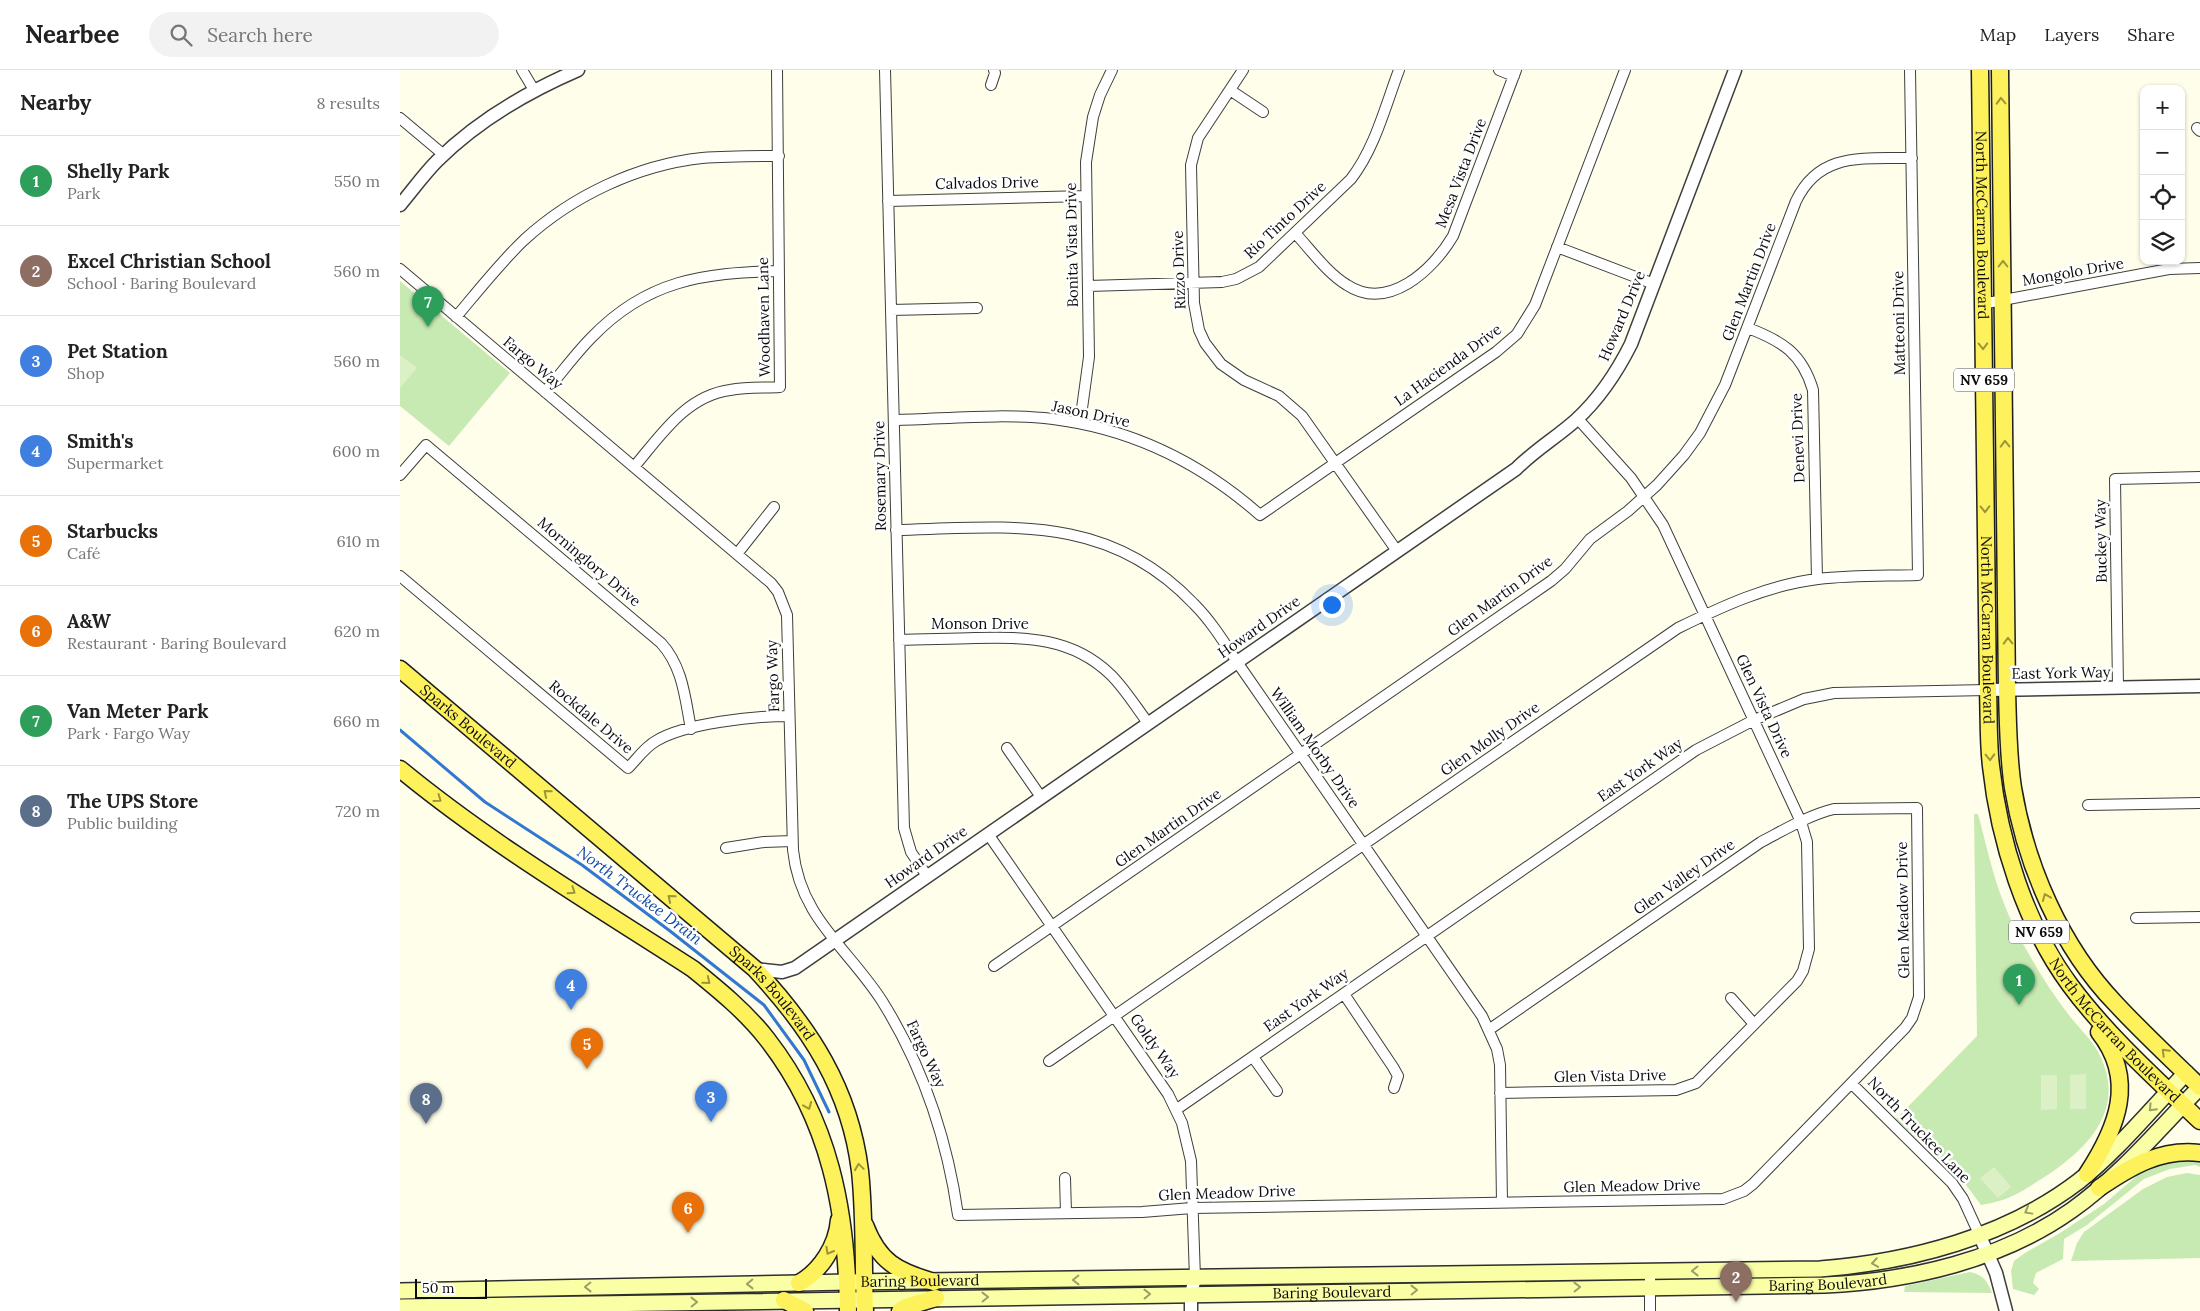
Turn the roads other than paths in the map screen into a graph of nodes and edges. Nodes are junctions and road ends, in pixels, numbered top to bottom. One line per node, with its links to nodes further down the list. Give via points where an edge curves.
1 (522, 70): 17 (street)
2 (578, 70): 17 (street)
3 (777, 70): 22 (street, Woodhaven Lane)
4 (885, 70): 25 (street, Rosemary Drive)
5 (994, 70): 16 (street, via 996,73)
6 (1112, 70): 24 (street, Bonita Vista Drive, via 1100,96 1088,139)
7 (1243, 70): 18 (street, Rizzo Drive)
8 (1399, 70): 27 (street, Rio Tinto Drive, via 1360,167)
9 (1499, 70): 15 (street)
10 (1624, 70): 28 (street, La Hacienda Drive)
11 (1735, 70): 33 (street, Howard Drive)
12 (1910, 70): 23 (street, Matteoni Drive)
13 (1980, 70): 36 (main road, North McCarran Boulevard / NV 659)
14 (2000, 70): 35 (main road, North McCarran Boulevard / NV 659, one-way to 14)
15 (1515, 73): 27 (street, Mesa Vista Drive, via 1453,236 1410,283 1384,293 1356,290 1338,278)
16 (991, 85)
17 (534, 90): 21 (street, via 479,125)
18 (1230, 90): 19 (street); 32 (street, Rizzo Drive, via 1193,151)
19 (1263, 112)
20 (400, 118): 21 (street)
21 (444, 155): 26 (street)
22 (778, 156): 31 (street, Woodhaven Lane); 39 (street, via 724,157 673,163 592,192 525,239)
23 (1912, 158): 40 (street, Glen Martin Drive, via 1849,159 1827,166 1808,181 1796,201); 55 (street, Matteoni Drive)
24 (1086, 196): 25 (street, Calvados Drive); 34 (street, Bonita Vista Drive)
25 (888, 200): 38 (street, Rosemary Drive)
26 (400, 205)
27 (1295, 234): 32 (street, Rio Tinto Drive, via 1248,274 1222,282)
28 (1557, 248): 33 (street); 45 (street, La Hacienda Drive, via 1535,306 1505,345)
29 (2200, 268): 35 (street, Mongolo Drive, via 2170,269)
30 (400, 269): 39 (street, Fargo Way)
31 (778, 272): 41 (street, via 703,276 682,281 643,298 607,322); 46 (street, Woodhaven Lane, via 780,387 731,390 703,398 679,414)
32 (1194, 283): 34 (street, Rio Tinto Drive); 45 (street, Rizzo Drive, via 1199,330 1212,354 1233,374 1273,392 1292,405)
33 (1654, 284): 42 (street, Howard Drive, via 1620,365 1608,385)
34 (1088, 286): 44 (street, Bonita Vista Drive, via 1089,358)
35 (2003, 300): 36 (street, Mongolo Drive); 65 (main road, North McCarran Boulevard / NV 659, one-way to 35)
36 (1982, 304): 64 (main road, North McCarran Boulevard / NV 659, one-way to 64)
37 (977, 308): 38 (street)
38 (891, 310): 43 (street, Rosemary Drive)
39 (456, 317): 41 (street, Fargo Way)
40 (1748, 328): 49 (street, Glen Martin Drive, via 1726,385 1700,434); 57 (street, Denevi Drive, via 1773,338 1795,354 1813,390)
41 (545, 392): 46 (street, Fargo Way)
42 (1578, 419): 49 (street, Glen Vista Drive); 53 (street, Howard Drive, via 1516,469)
43 (894, 420): 44 (street, Jason Drive, via 1024,418); 52 (street, Rosemary Drive)
44 (1080, 423): 51 (street, Jason Drive, via 1116,432 1165,451 1215,479)
45 (1335, 463): 51 (street, La Hacienda Drive); 53 (street, Rizzo Drive)
46 (634, 467): 54 (street, Fargo Way)
47 (400, 476): 69 (street, Morninglory Drive, via 426,445 661,643 680,672)
48 (2200, 477): 63 (street, Buckey Way, via 2115,479)
49 (1646, 496): 58 (street, Glen Vista Drive); 71 (street, Glen Martin Drive, via 1590,539 1551,581)
50 (774, 507): 54 (street)
51 (1260, 515)
52 (896, 530): 59 (street, Rosemary Drive); 60 (street, William Morby Drive, via 1036,528 1068,533 1107,545 1174,585 1209,621)
53 (1396, 552): 60 (street, Howard Drive)
54 (737, 554): 66 (street, Fargo Way, via 771,583 784,604 787,615)
55 (1918, 575): 57 (street, Glen Molly Drive)
56 (400, 576): 69 (street, Rockdale Drive, via 628,768 654,741)
57 (1817, 579): 58 (street, Glen Molly Drive, via 1761,592)
58 (1705, 615): 67 (street, Glen Vista Drive); 80 (street, Glen Molly Drive, via 1664,636)
59 (899, 640): 68 (street, Monson Drive, via 1021,637 1064,646 1110,674); 82 (street, Rosemary Drive, via 904,828 911,852)
60 (1237, 662): 68 (street, Howard Drive); 71 (street, William Morby Drive)
61 (400, 668): 89 (main road, Sparks Boulevard, one-way to 61)
62 (2200, 686): 63 (street, East York Way)
63 (2118, 688): 65 (street, East York Way)
64 (1988, 690): 65 (street, East York Way); 67 (street, East York Way, via 1834,693 1804,699); 90 (main road, North McCarran Boulevard / NV 659, one-way to 90, via 1990,764 1995,802 2011,865 2038,930)
65 (2008, 690): 98 (main road, North McCarran Boulevard / NV 659, one-way to 65, via 2115,1004 2082,962 2048,904 2031,858 2013,789)
66 (789, 716): 69 (street, Rockdale Drive, via 751,718); 79 (street, Fargo Way)
67 (1754, 720): 77 (street, Glen Vista Drive); 86 (street, East York Way, via 1696,750)
68 (1148, 724): 73 (street, Howard Drive)
69 (691, 729)
70 (1007, 748): 73 (street)
71 (1301, 754): 80 (street, William Morby Drive); 85 (street, Glen Martin Drive)
72 (400, 768): 113 (main road, Sparks Boulevard, one-way to 113, via 476,827 693,969 742,1012 766,1038 804,1097 824,1146)
73 (1041, 797): 78 (street, Howard Drive)
74 (2200, 803): 75 (street)
75 (2088, 805)
76 (1916, 808): 77 (street, Glen Valley Drive, via 1834,810); 99 (street, Glen Meadow Drive, via 1919,997 1905,1028)
77 (1801, 822): 94 (street, Glen Vista Drive, via 1807,842 1807,960 1797,981); 95 (street, Glen Valley Drive, via 1761,842)
78 (988, 834): 82 (street, Howard Drive); 85 (street, Goldy Way)
79 (792, 841): 81 (street); 87 (street, Fargo Way, via 800,887 817,919)
80 (1364, 844): 86 (street, William Morby Drive); 93 (street, Glen Molly Drive)
81 (726, 848)
82 (927, 876): 87 (street, Howard Drive)
83 (2200, 917): 84 (street)
84 (2136, 918)
85 (1052, 926): 88 (street, Glen Martin Drive); 93 (street, Goldy Way)
86 (1427, 936): 91 (street, East York Way); 95 (street, William Morby Drive)
87 (835, 940): 89 (street, Howard Drive, via 795,968 782,972); 117 (street, Fargo Way, via 880,999 914,1058 943,1136)
88 (994, 966)
89 (755, 969): 116 (main road, Sparks Boulevard, one-way to 89, via 856,1146 840,1093 804,1026)
90 (2069, 984): 103 (main road, North McCarran Boulevard / NV 659, via 2123,1047); 109 (main road, via 2111,1051 2120,1082 2115,1121 2100,1155)
91 (1344, 994): 96 (street, East York Way); 101 (street, via 1398,1076)
92 (1731, 998): 94 (street)
93 (1114, 1016): 97 (street, Glen Molly Drive); 106 (street, Goldy Way)
94 (1754, 1024): 104 (street, Glen Vista Drive, via 1696,1083 1676,1090)
95 (1490, 1029): 104 (street, William Morby Drive, via 1500,1065)
96 (1253, 1057): 102 (street); 106 (street, East York Way)
97 (1049, 1061)
98 (2186, 1074): 100 (main road, North McCarran Boulevard / NV 659); 103 (main road, Baring Boulevard)
99 (1852, 1084): 112 (street, Glen Meadow Drive, via 1753,1184 1734,1196 1723,1199); 118 (street, North Truckee Lane, via 1952,1183)
100 (2200, 1086): 105 (main road, Baring Boulevard)
101 (1394, 1088)
102 (1277, 1091)
103 (2169, 1091): 105 (main road, North McCarran Boulevard / NV 659); 109 (main road, Baring Boulevard, one-way to 109)
104 (1500, 1093): 112 (street, William Morby Drive)
105 (2183, 1104): 107 (main road, North McCarran Boulevard / NV 659); 111 (main road, Baring Boulevard)
106 (1177, 1110): 114 (street, Goldy Way, via 1188,1141)
107 (2200, 1121)
108 (2200, 1153): 111 (main road, via 2157,1156)
109 (2087, 1174): 118 (main road, Baring Boulevard, one-way to 118, via 2031,1210)
110 (1065, 1178): 115 (street)
111 (2099, 1188): 119 (main road, Baring Boulevard, via 2052,1223)
112 (1502, 1203): 114 (street, Glen Meadow Drive)
113 (840, 1207): 122 (main road, Sparks Boulevard); 123 (main road, one-way to 123, via 833,1245 814,1272)
114 (1192, 1208): 115 (street, Glen Meadow Drive); 120 (street, Goldy Way)
115 (1066, 1213): 117 (street, Glen Meadow Drive)
116 (862, 1215): 122 (main road, Sparks Boulevard); 124 (main road, via 870,1238 885,1260)
117 (958, 1215)
118 (1979, 1234): 119 (street, North Truckee Lane); 121 (main road, Baring Boulevard, one-way to 121, via 1874,1264)
119 (1987, 1254): 121 (main road, Baring Boulevard, via 1907,1276 1871,1282 1825,1284); 134 (street, North Truckee Lane, via 1996,1273)
120 (1195, 1278): 121 (main road, Baring Boulevard); 124 (main road, Baring Boulevard, one-way to 124); 126 (street, Goldy Way)
121 (1650, 1279): 126 (main road, Baring Boulevard, one-way to 121); 133 (street)
122 (856, 1282): 123 (main road, Baring Boulevard); 124 (main road, Baring Boulevard); 128 (main road, Sparks Boulevard)
123 (799, 1283): 125 (main road, Baring Boulevard, one-way to 125)
124 (935, 1290): 126 (main road, Baring Boulevard, one-way to 126); 128 (main road, Baring Boulevard); 131 (main road)
125 (400, 1291)
126 (1191, 1294): 132 (street, Goldy Way)
127 (784, 1300): 128 (main road, Baring Boulevard); 129 (main road, Baring Boulevard, one-way to 127); 130 (main road)
128 (856, 1305)
129 (400, 1307)
130 (805, 1311)
131 (900, 1311)
132 (1191, 1311)
133 (1650, 1311)
134 (2006, 1311)

